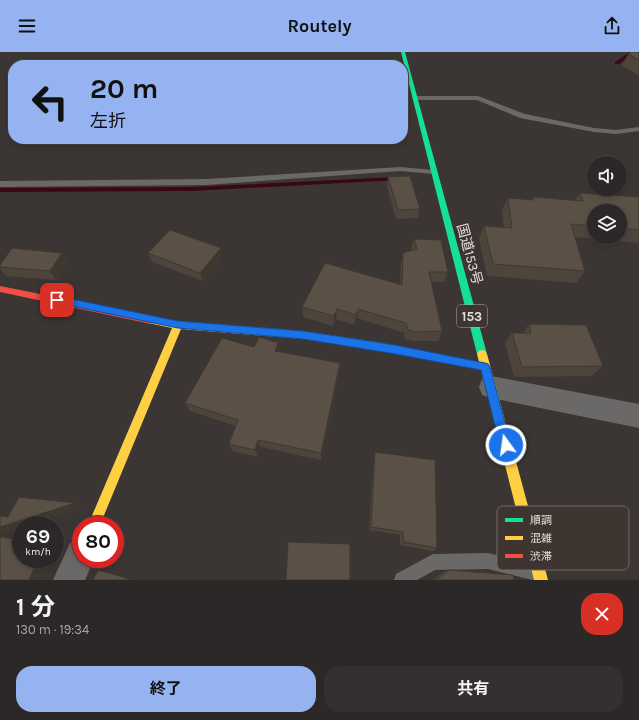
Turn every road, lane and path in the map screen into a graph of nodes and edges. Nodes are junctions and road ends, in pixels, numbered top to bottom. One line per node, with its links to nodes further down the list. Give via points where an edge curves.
1 (408, 71): 2 (main road, 国道153号 / 153)
2 (415, 98): 3 (lane, via 478,98 523,116 594,130); 4 (main road, 国道153号 / 153)
3 (639, 130)
4 (434, 172): 5 (lane, via 400,169 206,182); 8 (main road, 国道153号 / 153)
5 (0, 184)
6 (0, 288): 7 (main road)
7 (178, 325): 8 (main road, via 303,335 395,349); 11 (main road)
8 (488, 377): 9 (street); 10 (main road, 国道153号 / 153)
9 (639, 416)
10 (522, 506)
11 (98, 516)
12 (497, 564): 17 (lane, via 488,561 433,562)
13 (75, 568): 16 (street)
14 (517, 570): 15 (lane)
15 (540, 577)
16 (69, 580)
17 (402, 580)

